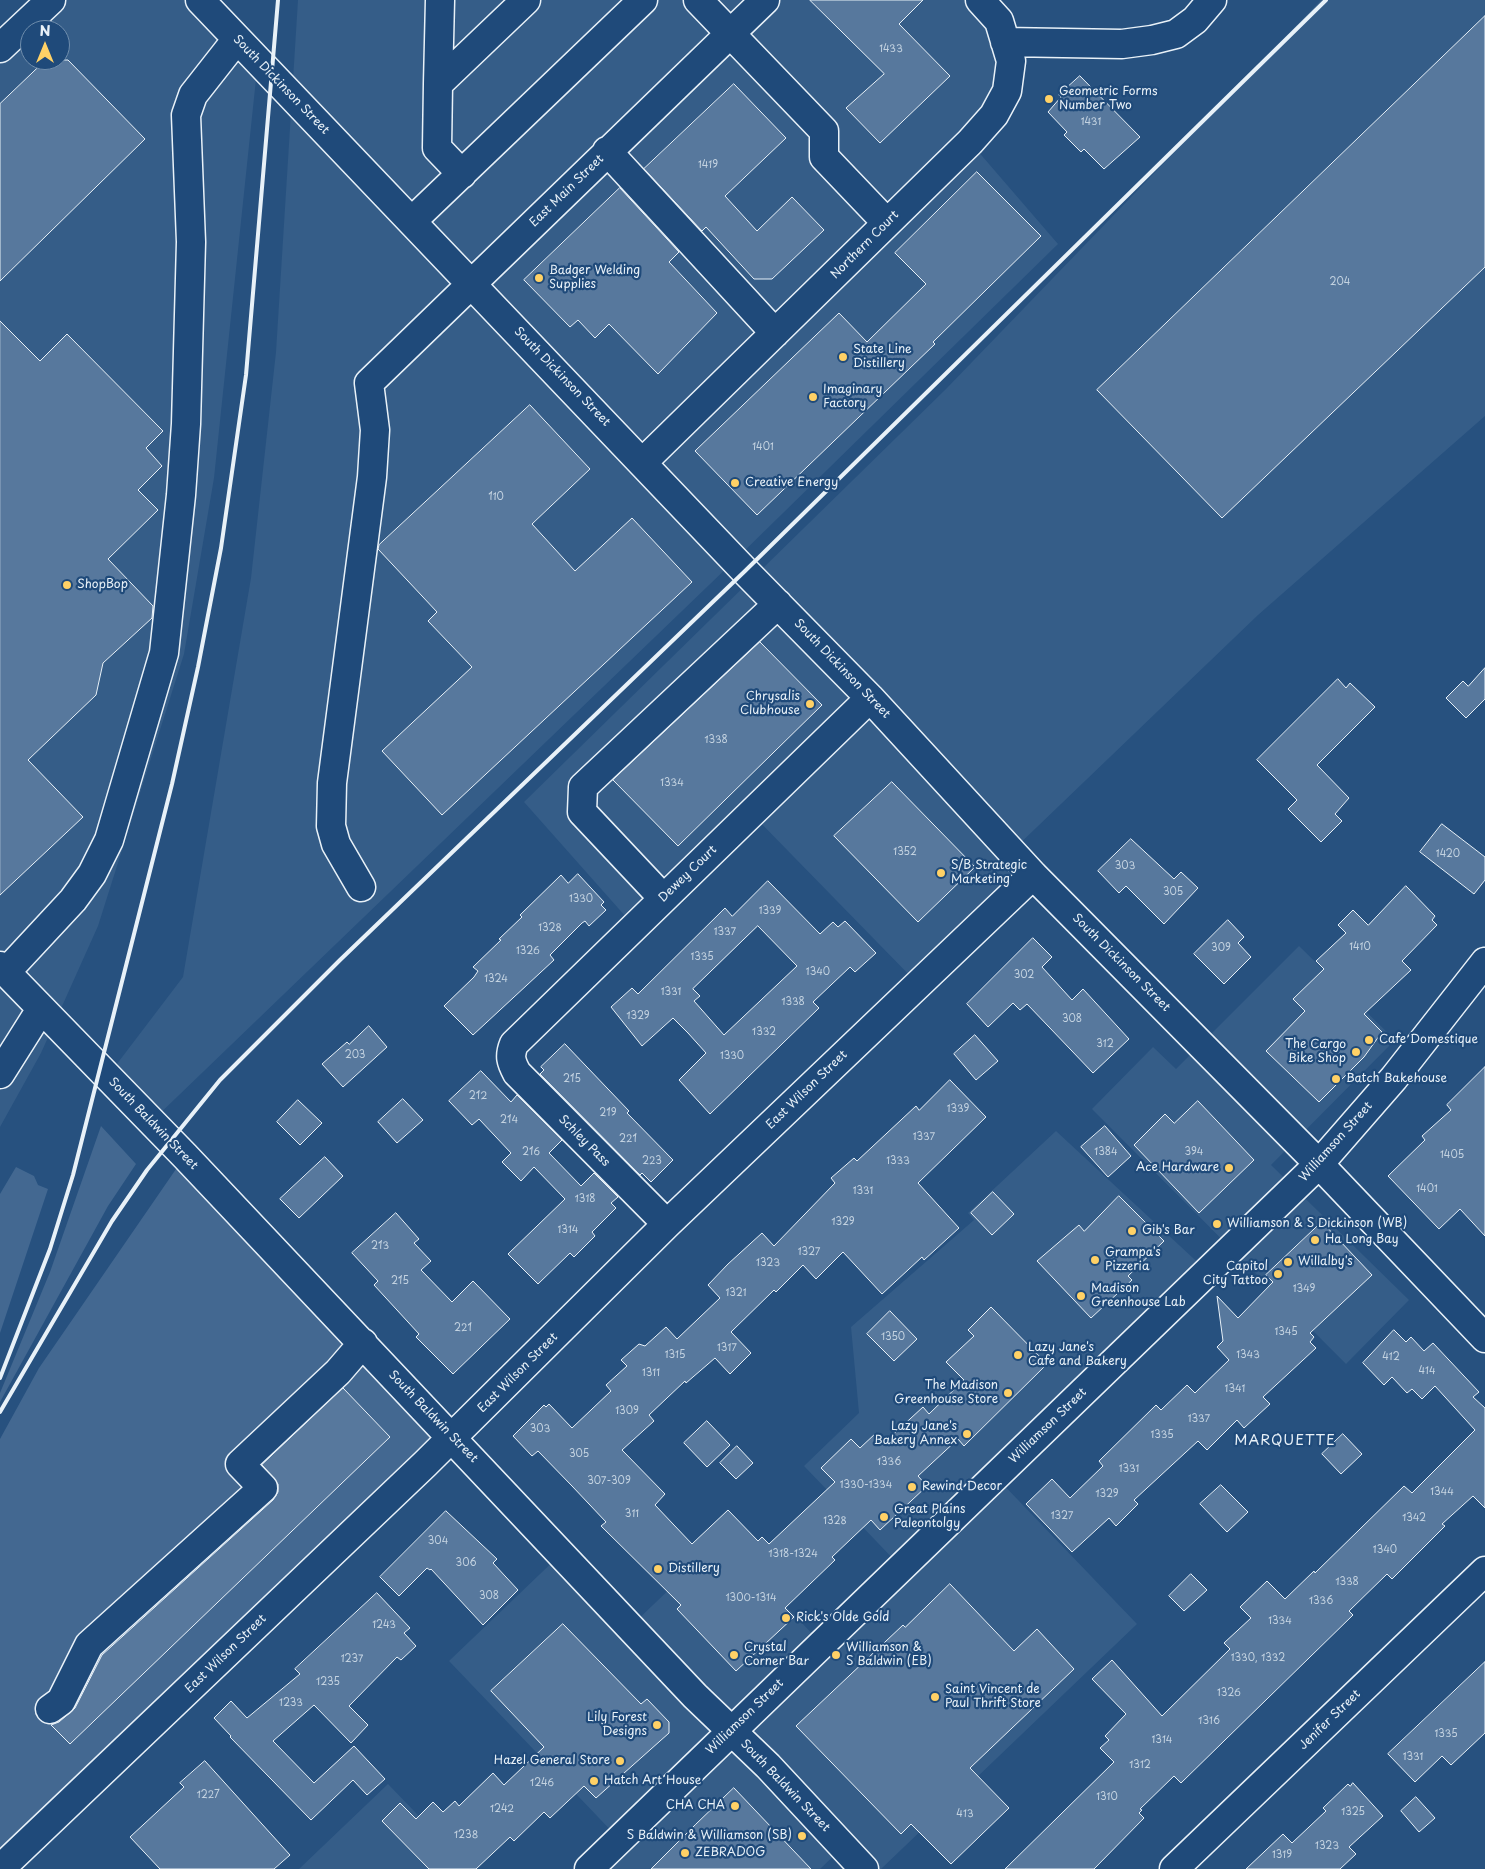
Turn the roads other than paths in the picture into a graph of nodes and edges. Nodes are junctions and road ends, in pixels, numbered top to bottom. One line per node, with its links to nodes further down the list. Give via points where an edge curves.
1 (51, 0): 13 (street)
2 (200, 0): 11 (street, South Dickinson Street)
3 (440, 0): 14 (street)
4 (526, 0): 14 (street)
5 (643, 0): 16 (street)
6 (698, 0): 10 (street)
7 (765, 0): 10 (street, East Main Street)
8 (980, 0): 12 (street, Northern Court, via 999,21)
9 (1212, 0): 12 (street, via 1195,20 1176,34 1152,40 1122,44)
10 (730, 34): 15 (street, East Main Street); 18 (street, via 824,131 824,157)
11 (238, 39): 17 (street, South Dickinson Street); 28 (street, via 193,95 186,115 191,242 186,424 180,513 164,653 109,840 92,874 73,900)
12 (1005, 42): 18 (street, Northern Court, via 1010,62 1007,91 994,115)
13 (0, 48)
14 (438, 84): 16 (street, via 437,148)
15 (607, 151): 19 (street, East Main Street); 20 (street)
16 (462, 174): 17 (street)
17 (412, 221): 19 (street, South Dickinson Street)
18 (887, 223): 20 (street, Northern Court)
19 (471, 282): 21 (street, South Dickinson Street); 25 (street, East Main Street, via 369,383 375,430 372,477 332,783 331,826 336,844)
20 (775, 333): 21 (street, Northern Court)
21 (643, 462): 22 (street, South Dickinson Street)
22 (778, 604): 23 (street, South Dickinson Street); 26 (street, via 583,787 582,812)
23 (870, 698): 24 (street, South Dickinson Street); 26 (street, Dewey Court)
24 (1033, 875): 32 (street, South Dickinson Street); 33 (street, East Wilson Street)
25 (361, 887)
26 (663, 898): 30 (street, Dewey Court, via 521,1035)
27 (1485, 962): 32 (street, Williamson Street, via 1394,1078)
28 (3, 969): 29 (street, South Baldwin Street)
29 (41, 1009): 31 (street); 35 (street, South Baldwin Street)
30 (510, 1053): 33 (street, Schley Pass, via 511,1064 517,1074)
31 (0, 1074)
32 (1319, 1164): 34 (street, South Dickinson Street); 39 (street, Williamson Street)
33 (667, 1224): 36 (street, East Wilson Street)
34 (1485, 1338)
35 (363, 1343): 36 (street, South Baldwin Street); 38 (street, via 338,1372 240,1464 262,1488 89,1645 61,1701)
36 (453, 1437): 39 (street, South Baldwin Street); 40 (street, East Wilson Street)
37 (1485, 1571): 43 (street, Jenifer Street)
38 (50, 1709)
39 (731, 1731): 41 (street, Williamson Street); 42 (street, South Baldwin Street)
40 (0, 1869)
41 (589, 1869)
42 (864, 1869)
43 (1174, 1869)

